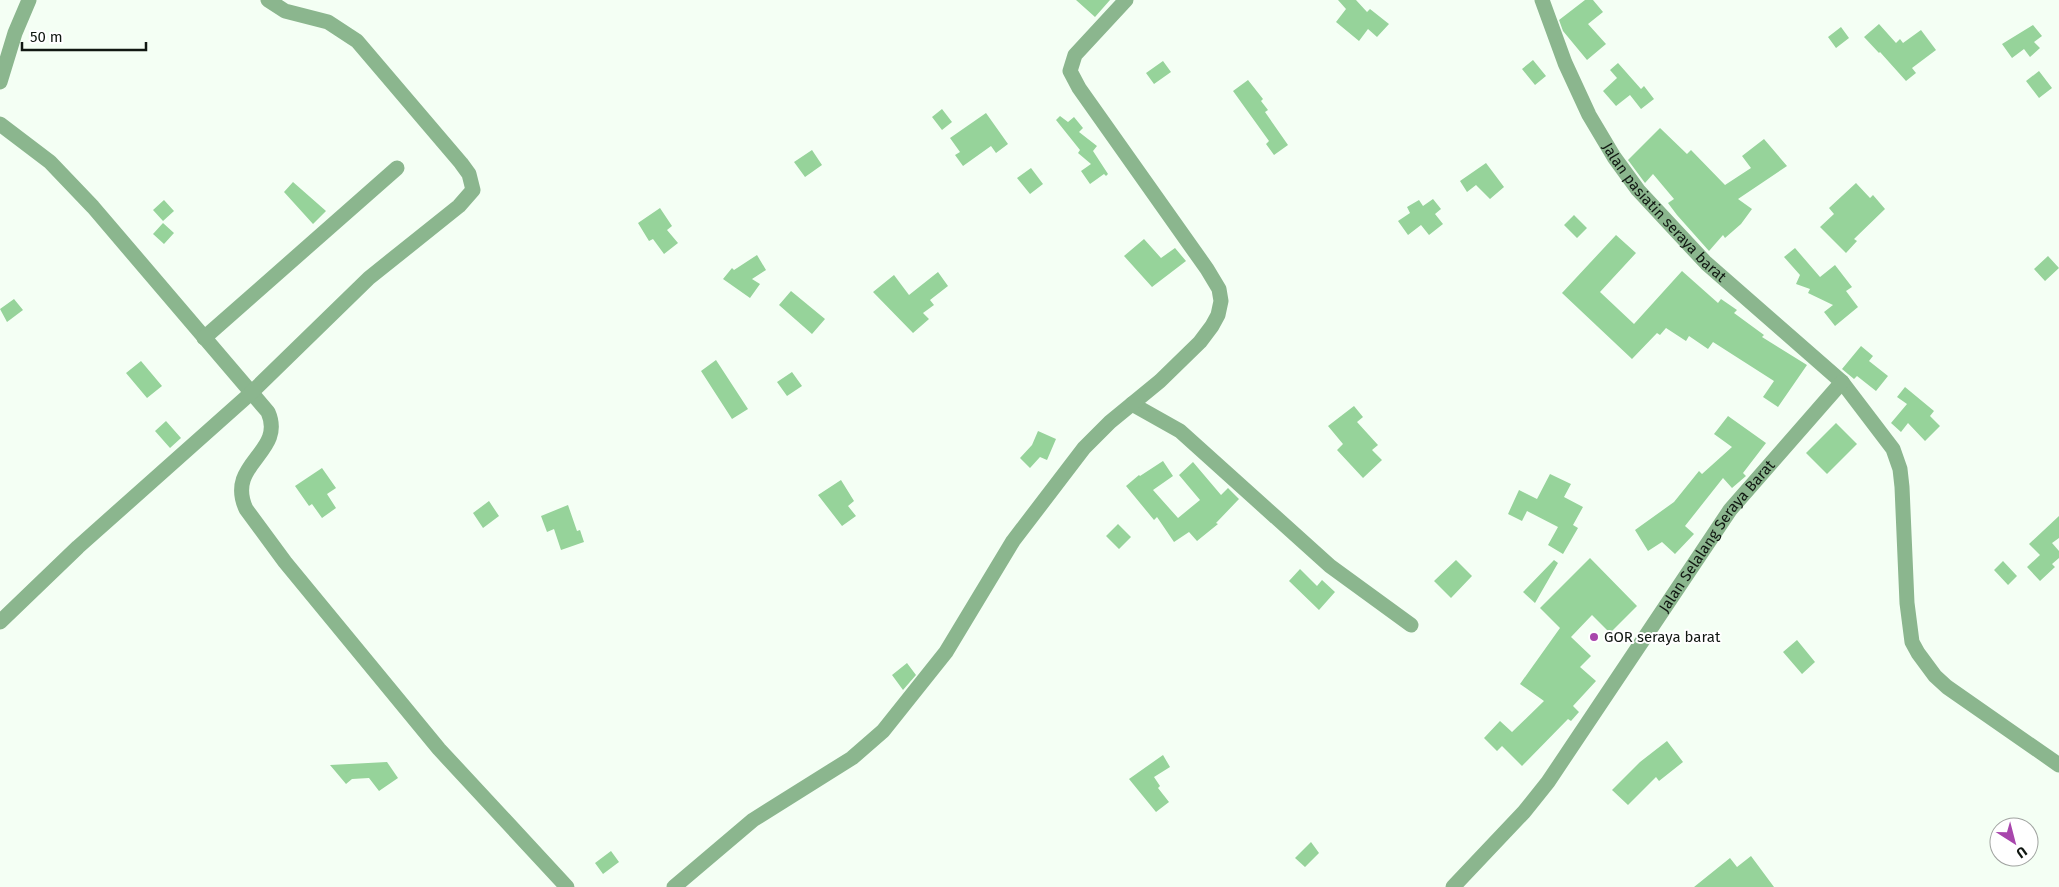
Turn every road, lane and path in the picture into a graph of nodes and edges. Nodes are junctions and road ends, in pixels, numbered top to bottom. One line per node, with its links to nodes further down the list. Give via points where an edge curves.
1 (30, 0): 5 (street, via 15,33)
2 (268, 0): 10 (street, via 285,11 328,22 357,41 461,163 469,174 473,190 459,206 369,278)
3 (1126, 0): 11 (street, via 1075,56 1070,71 1207,269 1221,301 1218,315 1200,342)
4 (1542, 0): 9 (street, Jalan pasiatin seraya barat, via 1565,64 1589,115 1638,190 1706,263)
5 (0, 82)
6 (0, 124): 8 (street, via 50,162 93,207)
7 (397, 168): 8 (street)
8 (204, 338): 10 (street)
9 (1842, 382): 14 (street, Jalan pasiatin seraya barat, via 1893,449 1900,469 1907,604 1912,642 1918,653 1947,687); 17 (street, Jalan Selalang Seraya Barat, via 1730,510 1548,782)
10 (251, 392): 12 (street, via 78,546); 15 (street, via 268,412 273,429 244,479 241,494 246,509 285,562 439,749)
11 (1132, 404): 13 (street, via 1180,432 1330,566); 16 (street, via 1084,448 1019,533 946,652 883,731 852,758 753,820)
12 (0, 622)
13 (1411, 625)
14 (2059, 765)
15 (567, 887)
16 (674, 887)
17 (1453, 887)

